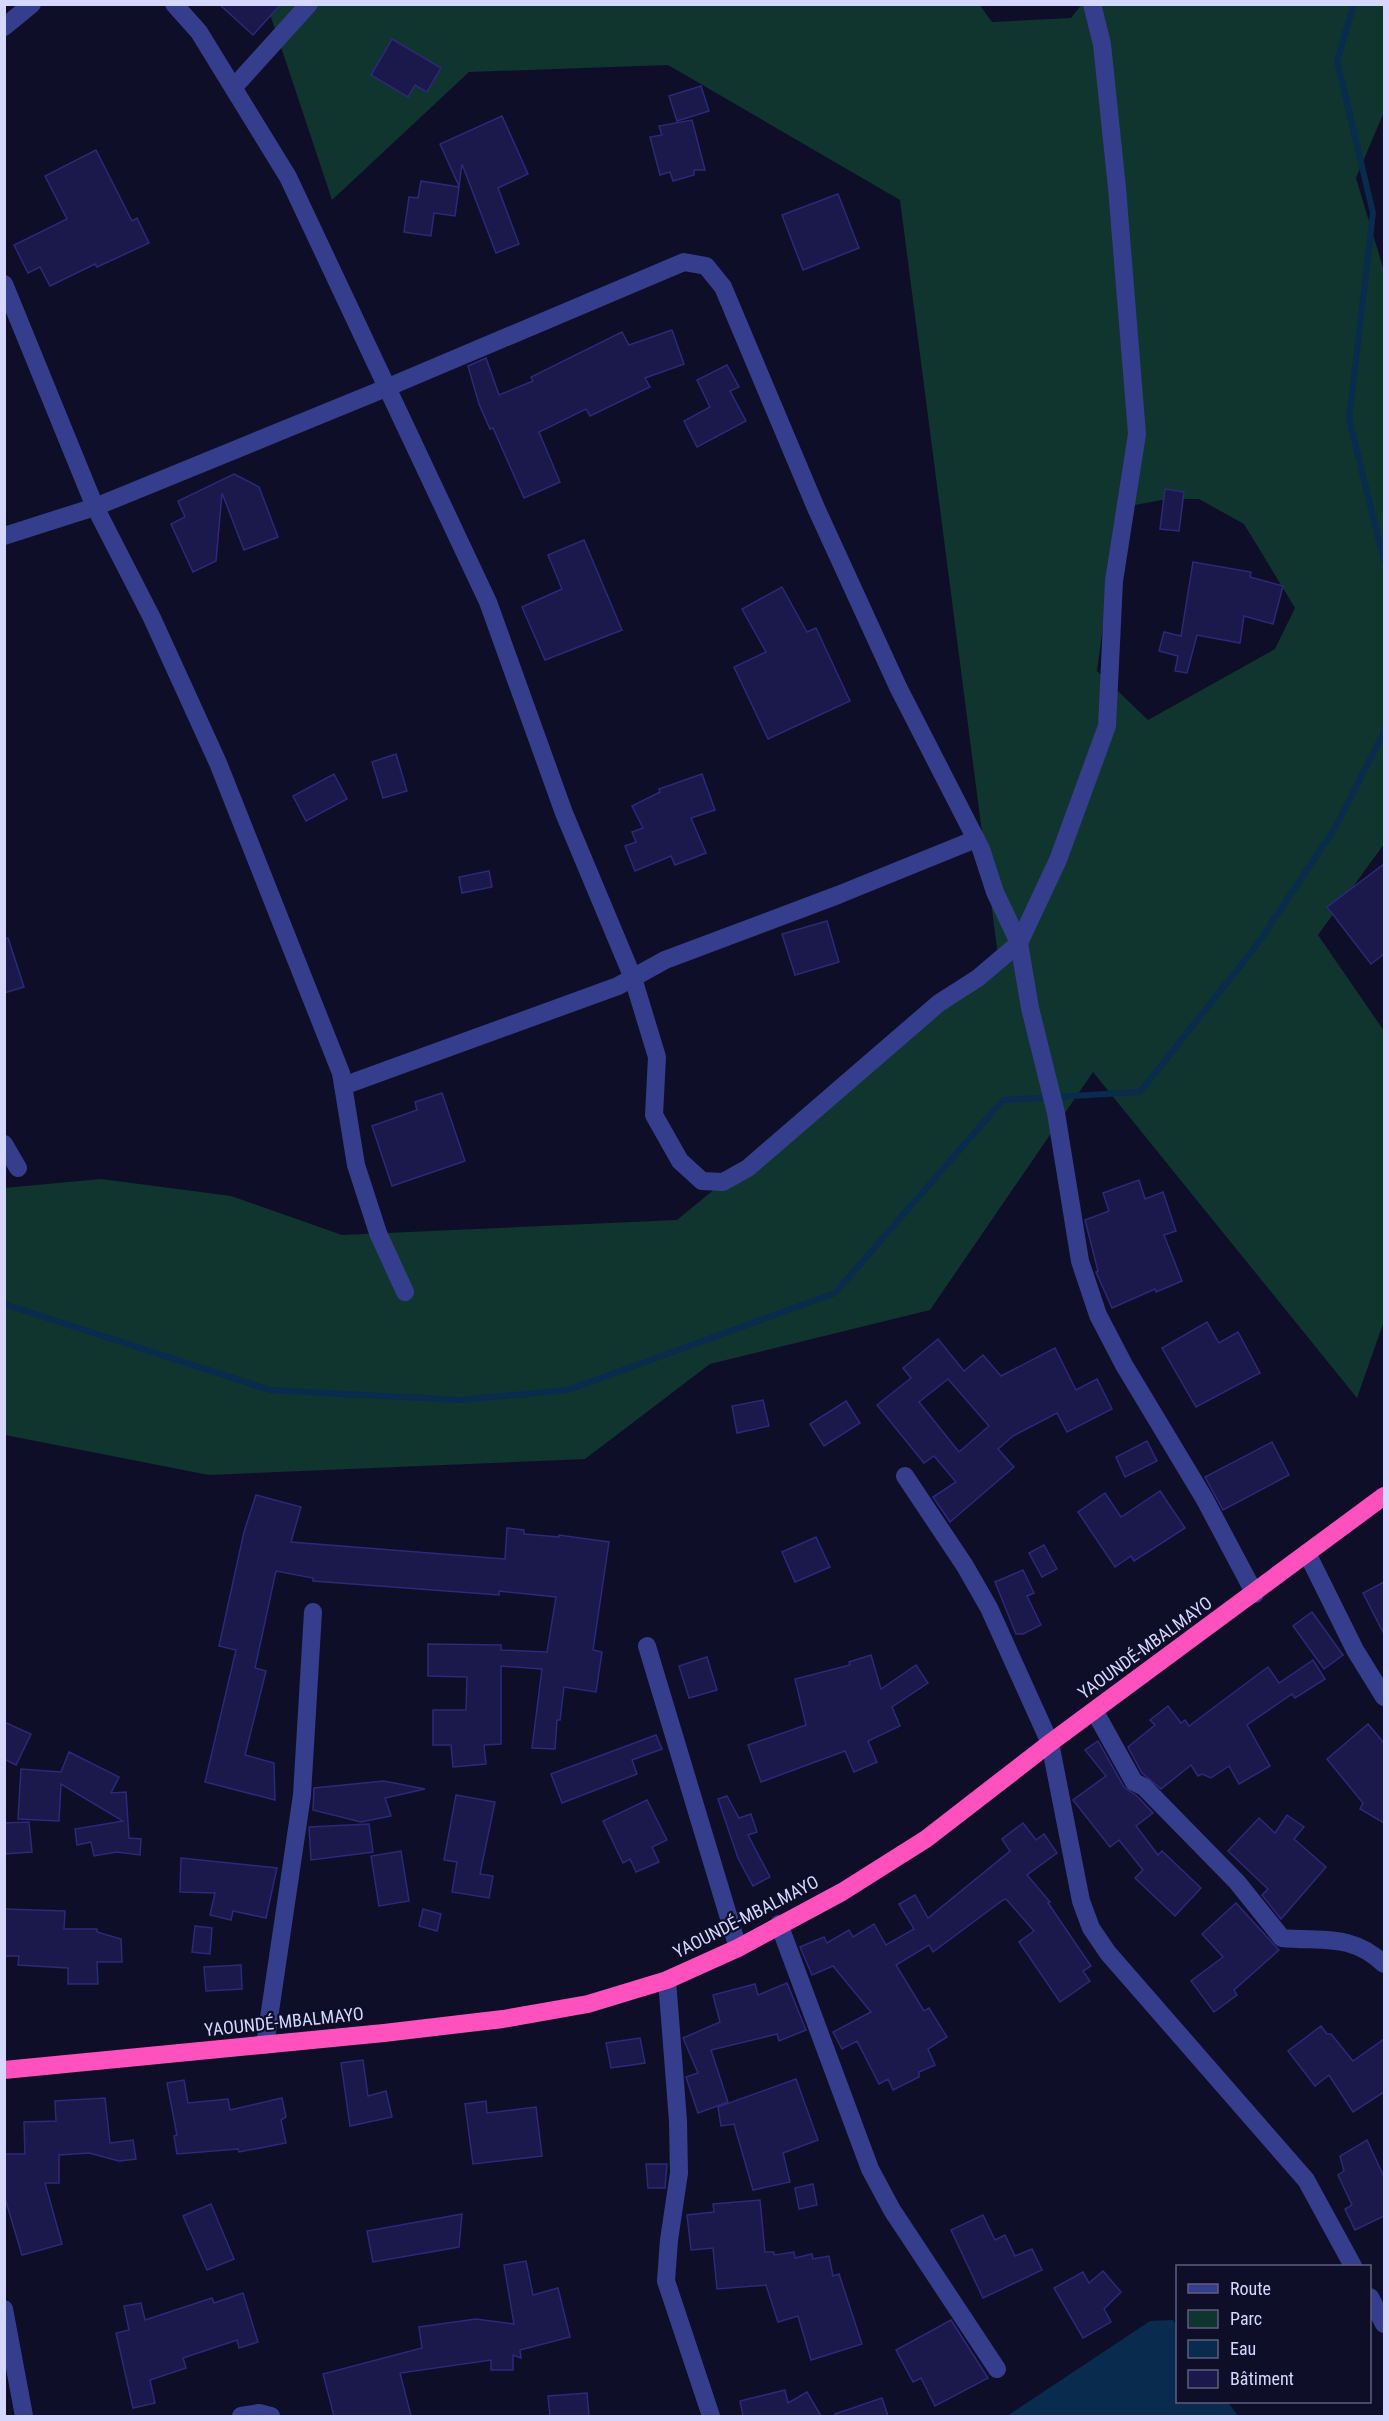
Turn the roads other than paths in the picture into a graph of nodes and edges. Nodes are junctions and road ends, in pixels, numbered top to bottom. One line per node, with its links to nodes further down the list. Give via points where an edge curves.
1 (32, 4): 5 (street)
2 (174, 4): 6 (street, via 199,32)
3 (309, 4): 6 (street)
4 (1092, 4): 12 (street, via 1102,44 1137,434 1114,581 1107,726 1058,860)
5 (4, 27)
6 (234, 87): 8 (street, via 288,177)
7 (4, 284): 9 (street)
8 (387, 388): 9 (street); 11 (street, via 684,262 706,266 723,287 898,687); 13 (street, via 488,602 564,813)
9 (95, 507): 10 (street); 14 (street, via 219,763)
10 (4, 536)
11 (976, 839): 12 (street); 13 (street, via 665,960)
12 (1019, 943): 13 (street, via 978,978 939,1003 748,1168 723,1182 702,1181 680,1161 654,1115 657,1057); 21 (street, via 1030,1008 1056,1113 1080,1261 1098,1315)
13 (633, 978): 14 (street)
14 (343, 1086): 17 (street, via 356,1165 378,1233)
15 (4, 1144): 16 (street)
16 (18, 1168)
17 (405, 1292)
18 (905, 1476): 26 (street, via 989,1608)
19 (1384, 1496): 20 (highway, YAOUNDÉ-MBALMAYO)
20 (1307, 1553): 21 (highway, YAOUNDÉ-MBALMAYO); 24 (street, via 1355,1650)
21 (1255, 1594): 25 (highway, YAOUNDÉ-MBALMAYO)
22 (313, 1612): 31 (street, via 302,1795)
23 (647, 1646): 28 (street)
24 (1384, 1697)
25 (1095, 1712): 26 (highway, YAOUNDÉ-MBALMAYO); 29 (street, via 1134,1782 1144,1787 1237,1882 1282,1938 1354,1943)
26 (1050, 1743): 27 (highway, YAOUNDÉ-MBALMAYO, via 926,1839 842,1892); 33 (street, via 1072,1864 1091,1928 1108,1953 1306,2180)
27 (779, 1924): 28 (highway, YAOUNDÉ-MBALMAYO); 37 (street, via 870,2169 892,2210)
28 (738, 1948): 30 (highway, YAOUNDÉ-MBALMAYO)
29 (1384, 1964)
30 (667, 1980): 31 (highway, YAOUNDÉ-MBALMAYO, via 588,2004 502,2019); 41 (street, via 679,2173 666,2281)
31 (265, 2045): 32 (highway, YAOUNDÉ-MBALMAYO)
32 (4, 2070)
33 (1352, 2265)
34 (1371, 2299): 36 (street)
35 (4, 2309): 38 (street)
36 (1384, 2324)
37 (997, 2369)
38 (24, 2416)
39 (241, 2416): 40 (street)
40 (271, 2416)
41 (711, 2416)

